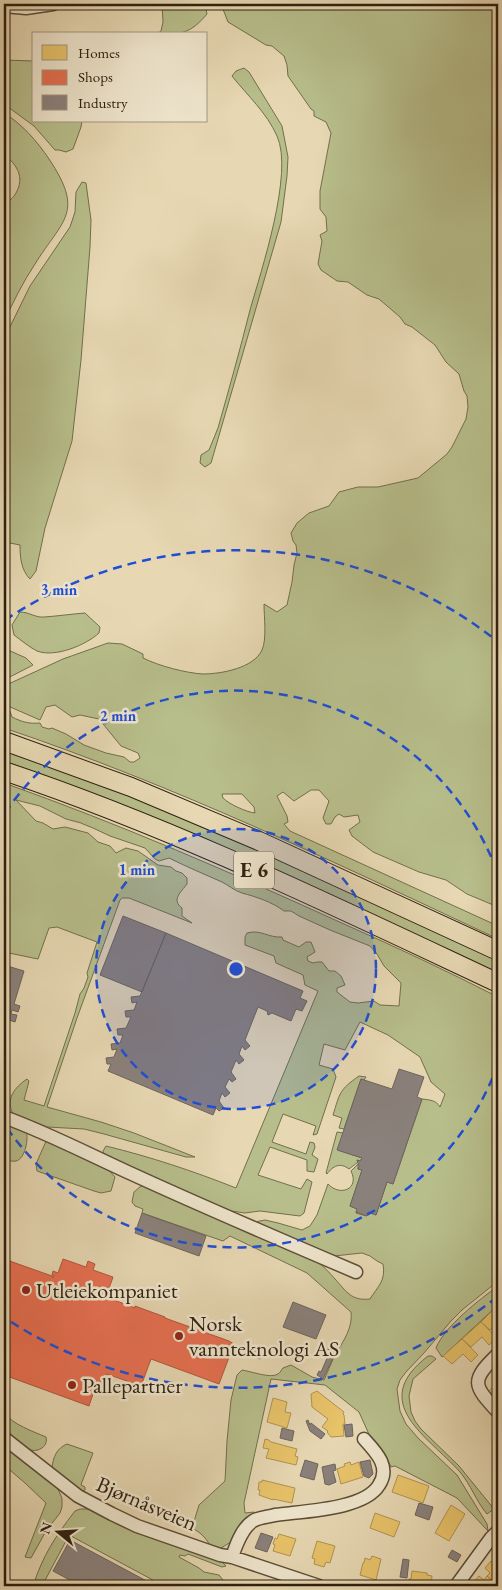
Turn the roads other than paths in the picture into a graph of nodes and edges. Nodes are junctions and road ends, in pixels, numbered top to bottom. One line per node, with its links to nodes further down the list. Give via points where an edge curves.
1 (53, 4): 2 (street, via 26,8)
2 (4, 6)
3 (4, 741): 5 (highway, E 6, via 131,787 259,841)
4 (4, 771): 6 (highway, E 6, via 150,825 290,885)
5 (498, 951)
6 (498, 983)
7 (4, 1117): 8 (street)
8 (356, 1272)
9 (498, 1354): 10 (street, via 480,1372 478,1384 483,1396)
10 (498, 1412)
11 (4, 1438): 14 (street, Bjørnåsveien, via 78,1496 112,1514 137,1526)
12 (364, 1439): 14 (street, via 384,1466 376,1492 329,1508 254,1520 243,1533)
13 (498, 1531): 16 (street)
14 (232, 1557): 15 (street, Bjørnåsveien)
15 (319, 1586)
16 (456, 1586)

